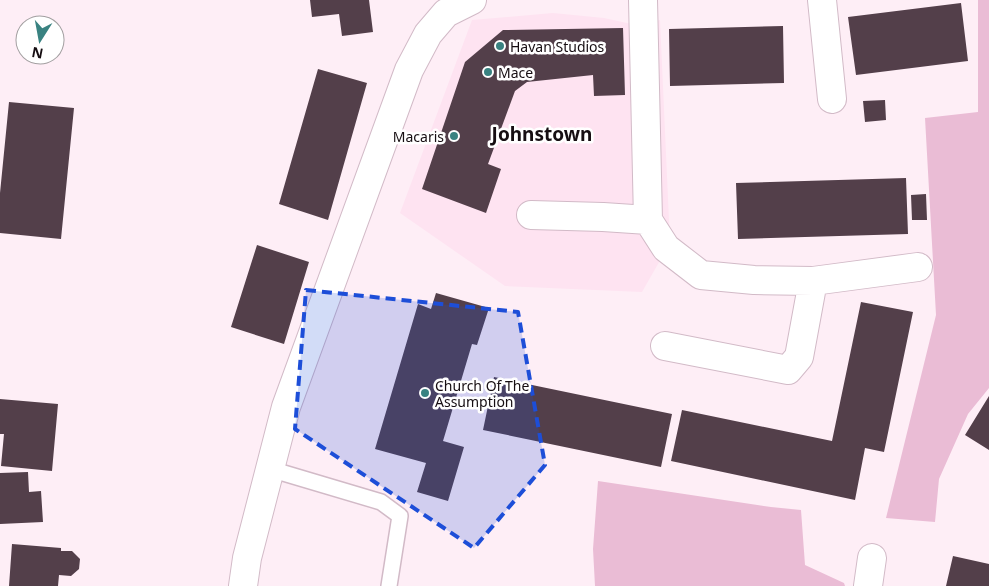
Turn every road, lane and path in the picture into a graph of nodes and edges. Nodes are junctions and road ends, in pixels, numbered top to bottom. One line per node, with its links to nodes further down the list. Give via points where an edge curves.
1 (472, 0): 4 (street)
2 (643, 0): 7 (street)
3 (822, 0): 5 (street)
4 (440, 6): 11 (street, via 410,70 286,407)
5 (832, 99)
6 (531, 215): 7 (street)
7 (648, 220): 9 (street, via 666,248 701,275)
8 (918, 267): 9 (street)
9 (813, 281): 10 (street, via 799,357 788,370)
10 (665, 346)
11 (270, 469): 13 (street); 14 (lane, via 381,502 400,516)
12 (872, 558): 15 (street)
13 (243, 586)
14 (389, 586)
15 (868, 586)

